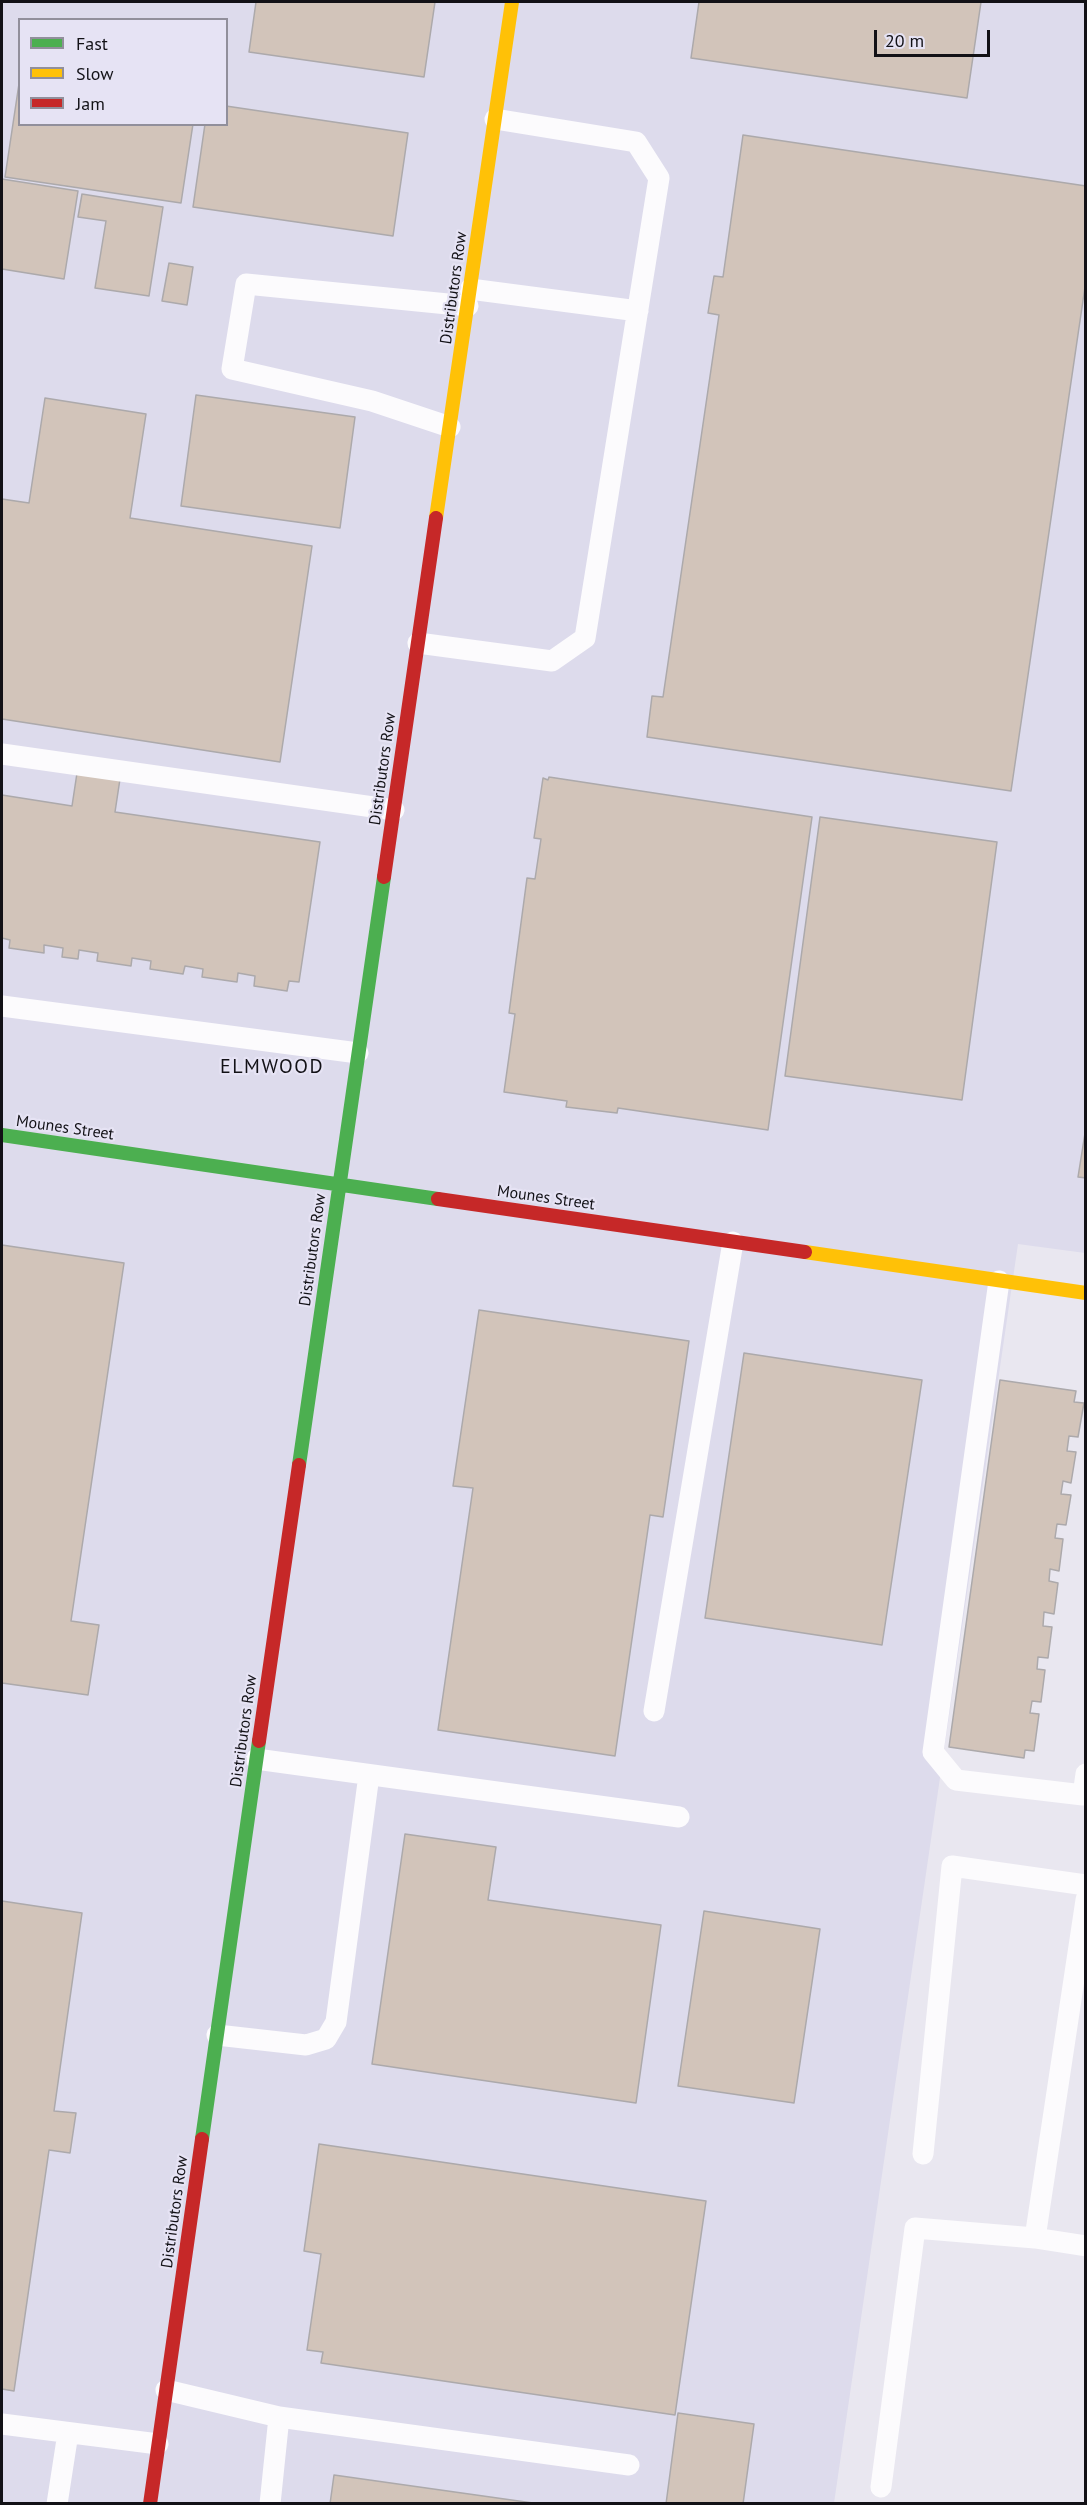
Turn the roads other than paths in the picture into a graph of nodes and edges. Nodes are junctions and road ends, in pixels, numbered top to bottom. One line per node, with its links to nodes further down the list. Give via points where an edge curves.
1 (512, 2): 2 (street, Distributors Row)
2 (495, 119): 3 (street, Distributors Row); 4 (lane, via 636,142 659,178)
3 (469, 298): 4 (lane); 5 (street, Distributors Row); 5 (lane, via 246,284 232,369 372,401)
4 (638, 310): 6 (lane, via 585,638 552,661)
5 (450, 427): 6 (street, Distributors Row)
6 (418, 643): 8 (street, Distributors Row)
7 (2, 754): 8 (lane)
8 (394, 810): 10 (street, Distributors Row)
9 (2, 1006): 10 (lane)
10 (358, 1053): 12 (street, Distributors Row)
11 (2, 1136): 12 (street, Mounes Street)
12 (339, 1185): 13 (street, Mounes Street); 17 (street, Distributors Row)
13 (733, 1242): 14 (street, Mounes Street); 16 (lane)
14 (999, 1281): 15 (street, Mounes Street); 18 (lane, via 933,1752 956,1780 1083,1795)
15 (1086, 1293)
16 (654, 1711)
17 (256, 1760): 19 (lane); 23 (street, Distributors Row)
18 (1086, 1774)
19 (369, 1775): 20 (lane); 23 (lane, via 336,2022 326,2038 306,2045)
20 (679, 1817)
21 (1086, 1885): 24 (lane, via 952,1866)
22 (1086, 1900): 25 (lane)
23 (217, 2035): 27 (street, Distributors Row)
24 (923, 2154)
25 (1035, 2238): 26 (lane); 33 (lane, via 915,2228)
26 (1086, 2246)
27 (166, 2390): 28 (lane); 31 (street, Distributors Row)
28 (279, 2417): 32 (lane); 36 (lane)
29 (2, 2424): 30 (lane)
30 (68, 2433): 31 (lane); 34 (lane)
31 (158, 2444): 35 (street, Distributors Row)
32 (628, 2465)
33 (880, 2487)
34 (57, 2504)
35 (150, 2504)
36 (270, 2504)

